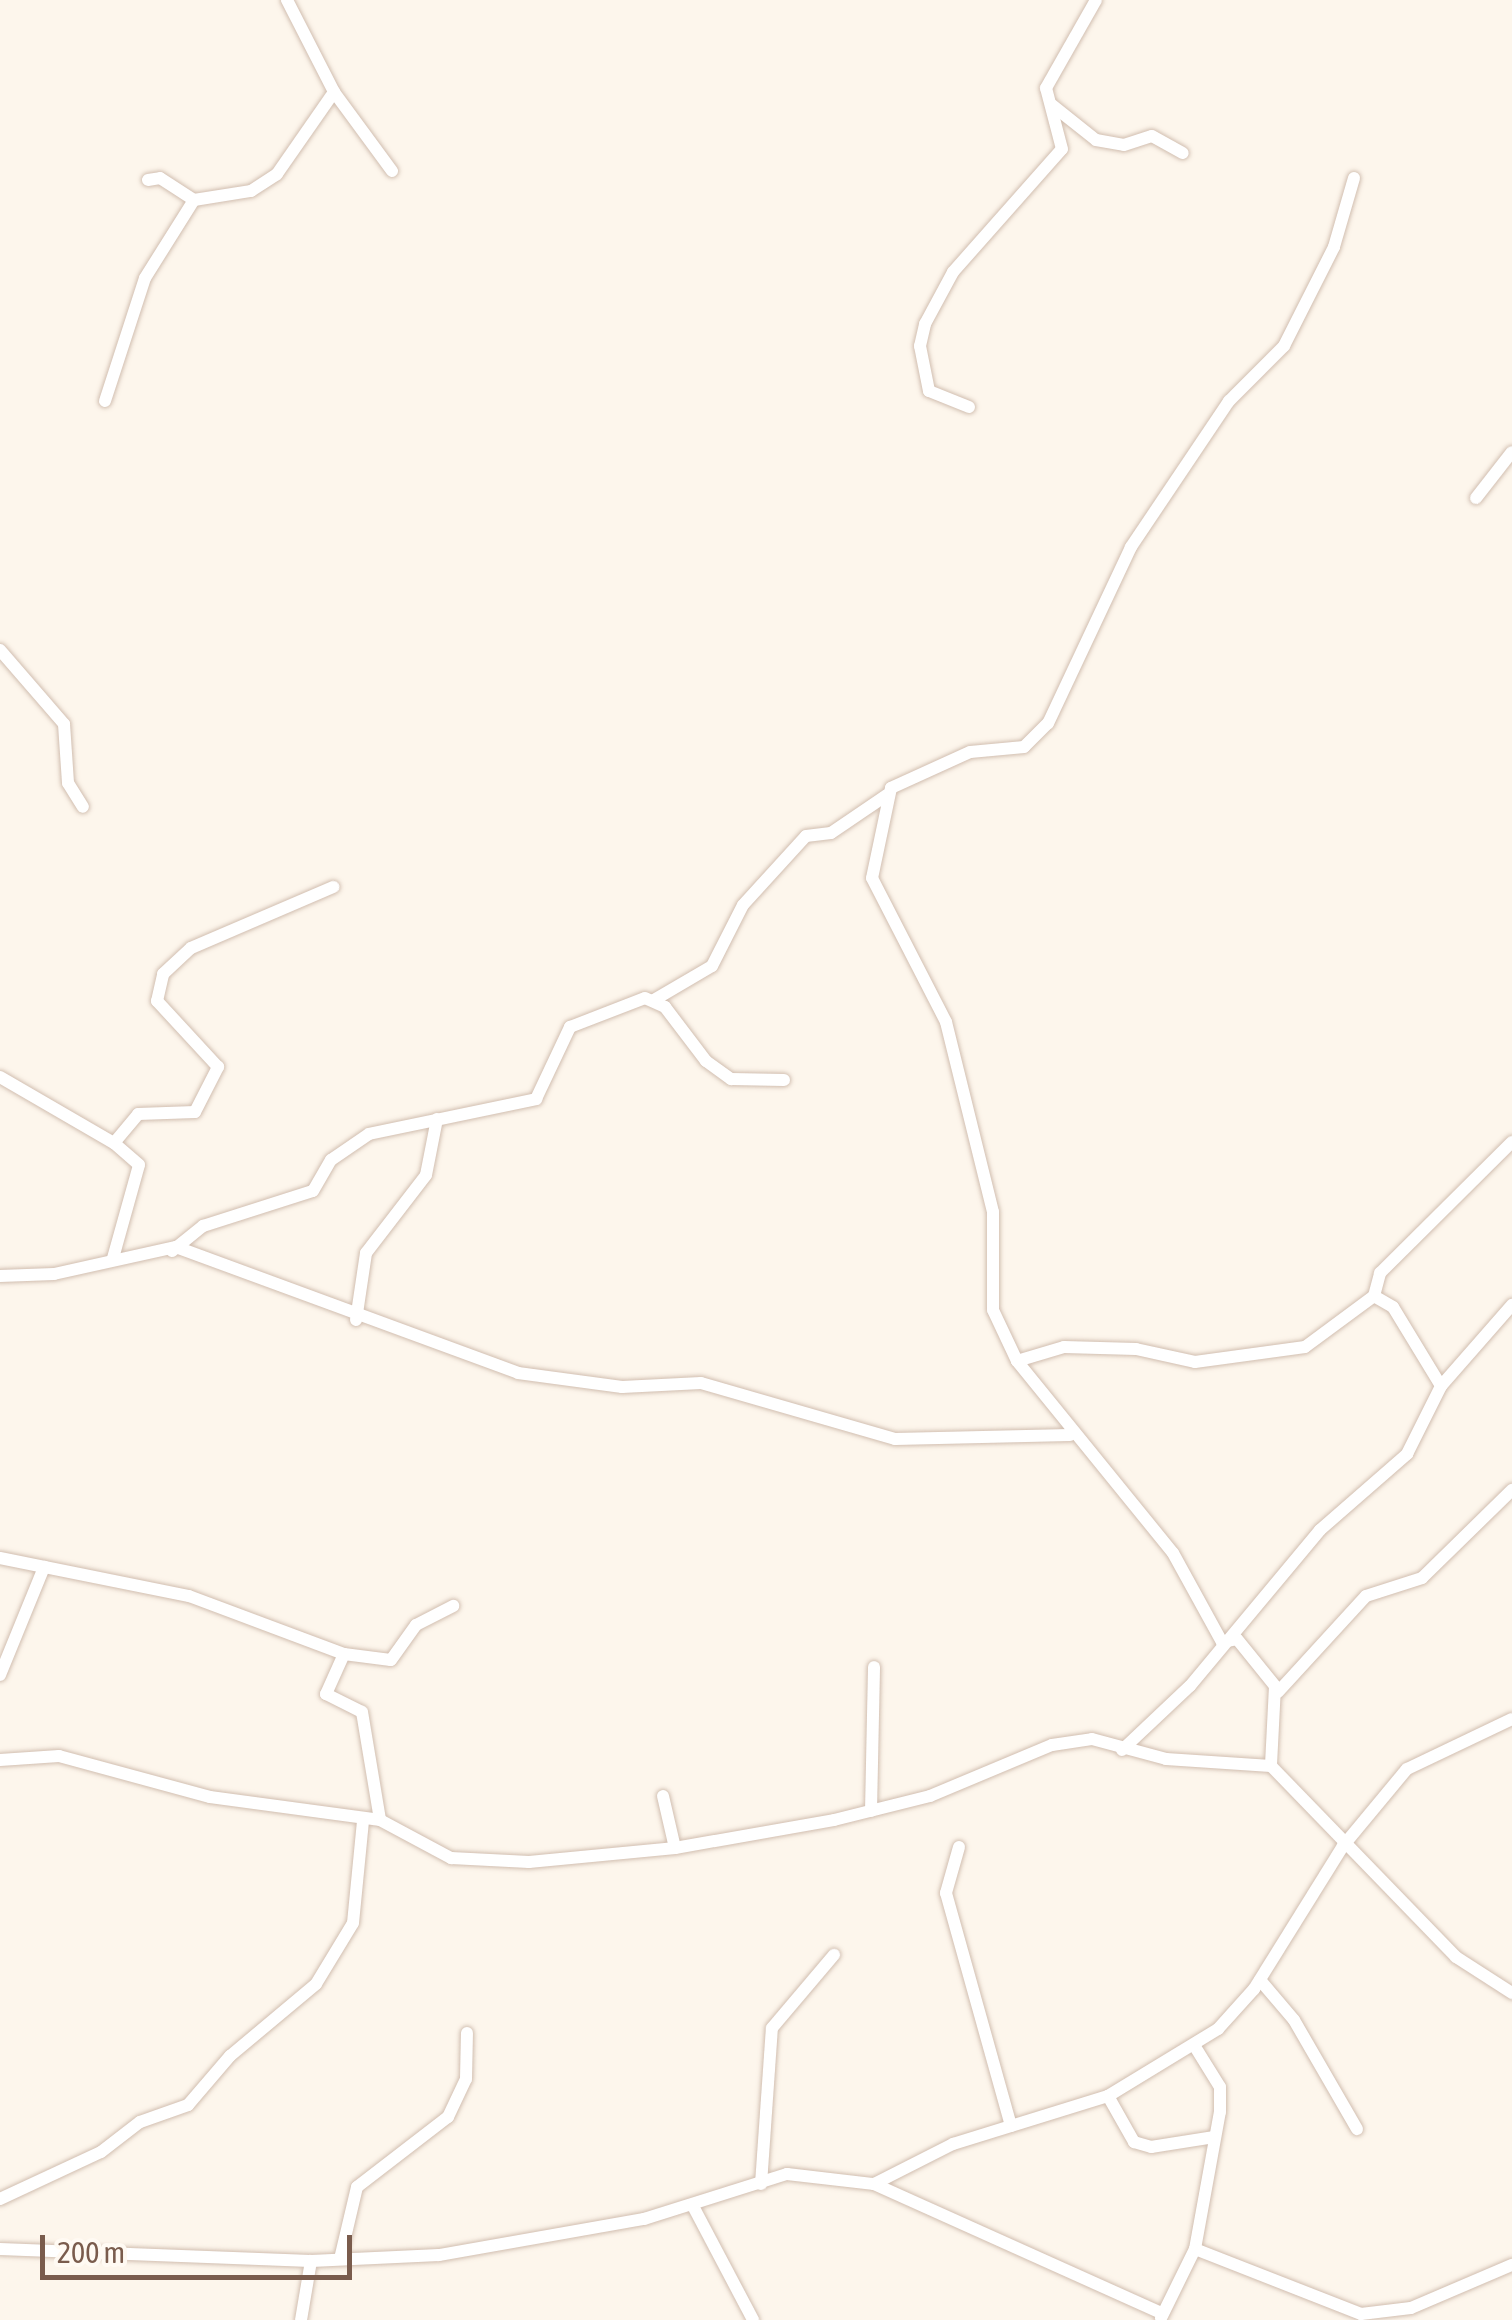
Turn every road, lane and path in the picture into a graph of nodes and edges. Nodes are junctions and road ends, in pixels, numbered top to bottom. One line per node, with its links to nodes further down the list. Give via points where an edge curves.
1 (287, 0): 3 (street)
2 (1096, 0): 4 (street, via 1049,81)
3 (334, 92): 6 (street); 9 (street, via 278,174 235,198)
4 (1050, 104): 5 (street, via 1096,140 1124,145 1152,136); 11 (street, via 1062,149 952,272 925,324 920,346 929,392)
5 (1182, 154)
6 (392, 171)
7 (1354, 178): 15 (street, via 1334,247 1284,346 1229,400 1131,547 1048,723 1024,747 970,752)
8 (148, 180): 9 (street, via 160,178)
9 (194, 200): 10 (street, via 145,278)
10 (106, 401)
11 (970, 407)
12 (1512, 452): 13 (street)
13 (1476, 498)
14 (0, 650): 16 (street, via 64,724 68,783)
15 (887, 795): 18 (street, via 832,833 806,836 743,905 712,966); 30 (street, via 874,890 946,1022 994,1212 991,1300)
16 (82, 807)
17 (333, 887): 23 (street, via 192,948 163,974 157,1001 218,1067 195,1112 138,1114)
18 (654, 1000): 20 (street, via 731,1079); 21 (street, via 570,1027 536,1099)
19 (0, 1077): 23 (street)
20 (784, 1080)
21 (437, 1119): 24 (street, via 348,1143 313,1191 203,1226); 29 (street, via 426,1176 366,1253)
22 (1511, 1136): 27 (street, via 1380,1273)
23 (114, 1142): 25 (street, via 142,1172)
24 (170, 1253): 25 (street); 29 (street, via 176,1247)
25 (113, 1258): 26 (street, via 54,1274)
26 (0, 1276)
27 (1374, 1296): 30 (street, via 1304,1347 1195,1362 1136,1348 1064,1348); 31 (street, via 1393,1307)
28 (1512, 1305): 31 (street)
29 (356, 1320): 32 (street, via 518,1374 622,1387 701,1384 895,1440)
30 (1017, 1361): 32 (street)
31 (1442, 1386): 37 (street, via 1407,1454 1320,1530)
32 (1070, 1435): 37 (street, via 1174,1554)
33 (1512, 1490): 41 (street, via 1422,1578 1354,1606)
34 (0, 1558): 35 (street)
35 (44, 1567): 38 (street, via 189,1596); 40 (street)
36 (454, 1606): 38 (street, via 416,1625 393,1660)
37 (1222, 1642): 41 (street, via 1237,1639); 43 (street, via 1190,1686)
38 (344, 1654): 48 (street, via 326,1694 362,1712)
39 (874, 1668): 47 (street)
40 (0, 1675)
41 (1278, 1692): 45 (street)
42 (1512, 1719): 50 (street, via 1407,1768)
43 (1122, 1750): 45 (street); 47 (street, via 1092,1740 1052,1745 930,1796)
44 (0, 1760): 49 (street, via 59,1756 210,1797)
45 (1272, 1766): 50 (street)
46 (663, 1796): 52 (street)
47 (871, 1811): 52 (street)
48 (380, 1820): 49 (street); 52 (street, via 451,1858 529,1862)
49 (363, 1821): 64 (street, via 354,1924 316,1984 230,2056 188,2105 140,2122 101,2152)
50 (1343, 1846): 54 (street); 55 (street, via 1456,1957)
51 (959, 1847): 59 (street, via 946,1893)
52 (675, 1848)
53 (834, 1955): 62 (street, via 772,2028)
54 (1260, 1980): 57 (street); 60 (street, via 1294,2020)
55 (1512, 1993)
56 (467, 2033): 69 (street, via 466,2079 448,2117 357,2187)
57 (1194, 2045): 58 (street); 61 (street, via 1220,2086)
58 (1108, 2096): 59 (street); 61 (street, via 1134,2142 1151,2147)
59 (1011, 2126): 63 (street, via 930,2153)
60 (1358, 2130)
61 (1214, 2137): 67 (street)
62 (762, 2184): 63 (street, via 814,2174); 65 (street)
63 (874, 2184): 72 (street)
64 (0, 2199)
65 (693, 2206): 69 (street, via 439,2256); 74 (street)
66 (0, 2249): 68 (street)
67 (1196, 2249): 71 (street); 72 (street)
68 (311, 2260): 69 (street); 73 (street)
69 (340, 2260)
70 (1512, 2265): 71 (street, via 1411,2308)
71 (1341, 2312): 75 (street)
72 (1161, 2316)
73 (301, 2320)
74 (753, 2320)
75 (1356, 2320)

